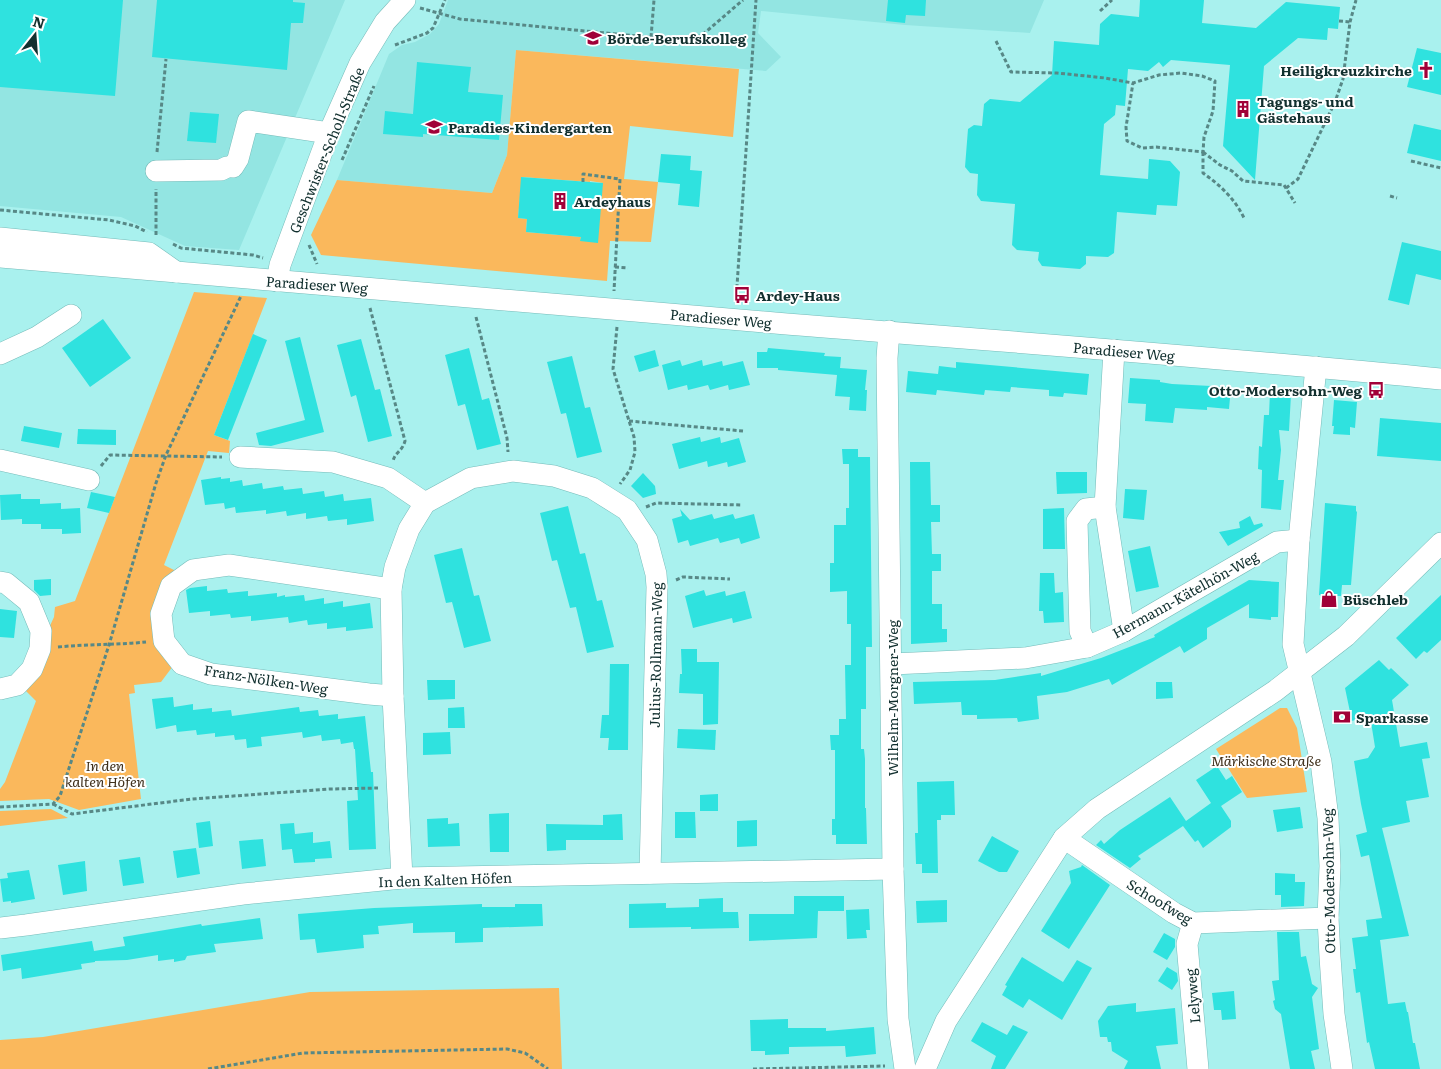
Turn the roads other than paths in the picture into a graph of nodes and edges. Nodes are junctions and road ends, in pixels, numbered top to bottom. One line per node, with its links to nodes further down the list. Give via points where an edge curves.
1 (404, 1): 2 (street, Geschwister-Scholl-Straße, via 385,22 360,63)
2 (329, 133): 3 (street, via 248,122 238,159 230,167 221,170); 7 (street, Geschwister-Scholl-Straße, via 280,264)
3 (156, 171)
4 (0, 238): 6 (street, via 149,253)
5 (0, 257): 6 (street, Paradieser Weg)
6 (177, 272): 7 (street, Paradieser Weg)
7 (277, 281): 9 (street, Paradieser Weg)
8 (71, 315): 11 (street, via 37,337)
9 (888, 331): 10 (street, Paradieser Weg); 25 (street, Wilhelm-Morgner-Weg)
10 (1114, 350): 12 (street, Paradieser Weg); 18 (street)
11 (0, 354)
12 (1316, 367): 13 (street, Paradieser Weg); 19 (street, Otto-Modersohn-Weg)
13 (1441, 379)
14 (240, 457): 17 (street, via 333,462 388,478)
15 (0, 460): 16 (street)
16 (89, 480)
17 (425, 503): 22 (street, Julius-Rollmann-Weg, via 409,529); 31 (street, Julius-Rollmann-Weg, via 471,478 510,471 554,476 592,488 610,499 629,513 647,540 657,587)
18 (1105, 507): 23 (street); 24 (street, via 1086,509 1077,520 1080,631)
19 (1299, 540): 23 (street, Hermann-Kätelhön-Weg, via 1277,542); 26 (street, Otto-Modersohn-Weg, via 1293,644)
20 (1441, 543): 26 (street, via 1346,636)
21 (0, 582): 27 (street, via 6,583 29,602 41,631 40,649 32,669 17,685)
22 (391, 588): 28 (street, Julius-Rollmann-Weg); 28 (street, Franz-Nölken-Weg, via 229,565 193,570 171,586 161,614 164,640 182,664 211,674)
23 (1124, 631): 24 (street, Hermann-Kätelhön-Weg)
24 (1087, 647): 25 (street, Hermann-Kätelhön-Weg, via 1025,658)
25 (892, 664): 30 (street, Wilhelm-Morgner-Weg)
26 (1299, 673): 29 (street, via 1096,809); 33 (street, Otto-Modersohn-Weg, via 1321,762 1328,818)
27 (0, 689)
28 (393, 696): 32 (street, Julius-Rollmann-Weg)
29 (1064, 838): 34 (street, Schoofweg); 37 (street, via 946,1021)
30 (893, 869): 31 (street, In den Kalten Höfen); 36 (street, Wilhelm-Morgner-Weg, via 898,1019)
31 (650, 873): 32 (street, In den Kalten Höfen)
32 (402, 878): 35 (street, In den Kalten Höfen, via 243,894)
33 (1328, 918): 34 (street, Schoofweg); 39 (street, Otto-Modersohn-Weg, via 1334,1014)
34 (1193, 923): 38 (street, Lelyweg, via 1187,944)
35 (0, 928)
36 (904, 1067)
37 (925, 1069)
38 (1198, 1069)
39 (1342, 1069)

